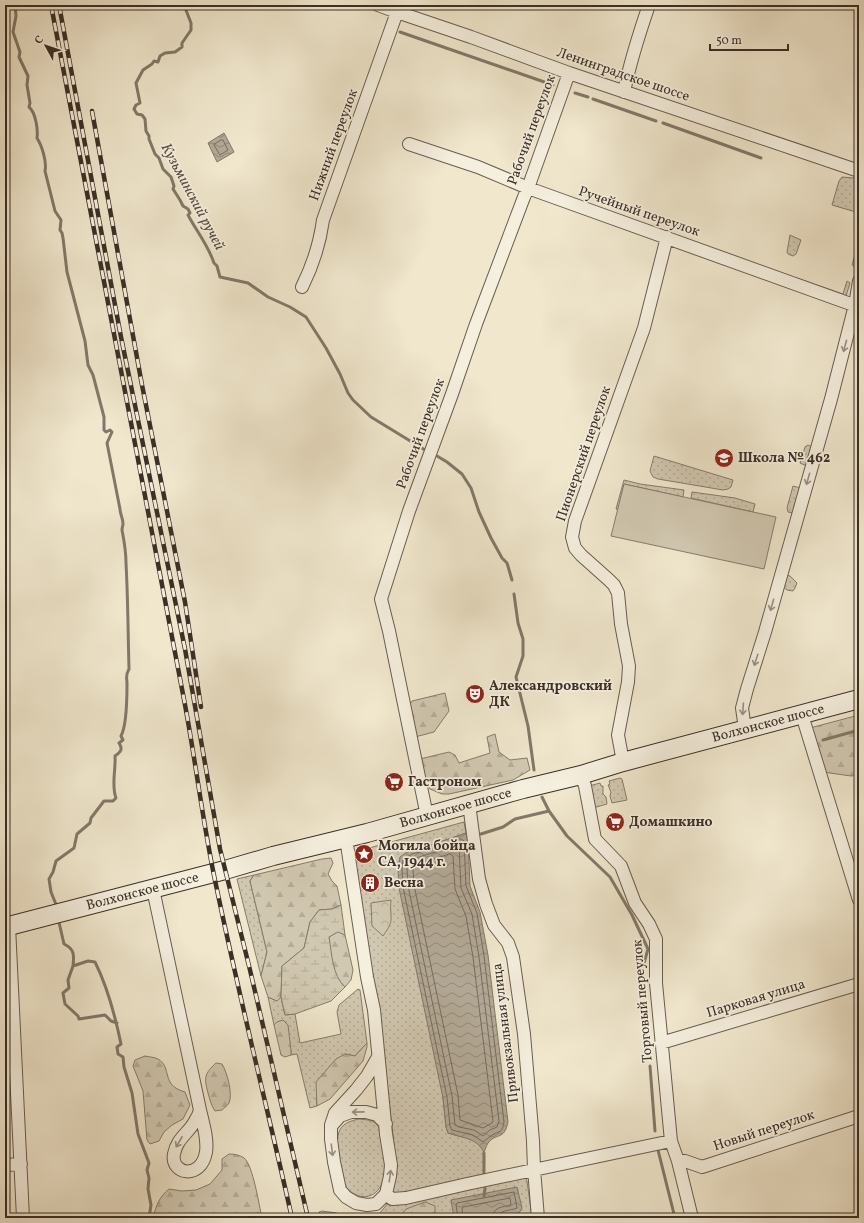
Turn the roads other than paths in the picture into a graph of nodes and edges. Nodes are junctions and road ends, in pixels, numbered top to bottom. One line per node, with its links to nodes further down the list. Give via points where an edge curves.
1 (378, 5): 3 (street, Ленинградское шоссе)
2 (649, 5): 5 (street, via 628,69)
3 (397, 12): 4 (street, Ленинградское шоссе); 11 (street, Нижний переулок)
4 (569, 73): 5 (street, Ленинградское шоссе); 8 (street, Рабочий переулок)
5 (624, 92): 7 (street, Ленинградское шоссе)
6 (409, 144): 8 (street, Ручейный переулок, via 478,167)
7 (859, 171)
8 (528, 188): 9 (street, Ручейный переулок); 19 (street, Рабочий переулок, via 409,510 381,599)
9 (667, 237): 12 (street, Ручейный переулок); 16 (street, Пионерский переулок, via 644,328 575,521 572,537 581,556 614,585 618,593 629,666 618,735)
10 (859, 281): 12 (street)
11 (302, 287)
12 (857, 306): 15 (street, one-way to 15, via 765,632 746,689 742,708)
13 (859, 700): 14 (main road, Волхонское шоссе)
14 (802, 715): 15 (main road, Волхонское шоссе); 22 (street)
15 (745, 730): 16 (main road, Волхонское шоссе)
16 (623, 762): 17 (main road, Волхонское шоссе)
17 (581, 775): 18 (main road, Волхонское шоссе); 25 (street, Торговый переулок, via 596,839 621,866 635,903 656,939 656,983)
18 (468, 804): 19 (main road, Волхонское шоссе); 35 (street, Привокзальная улица, via 486,904 494,925 508,943 513,956 524,1034)
19 (427, 816): 20 (main road, Волхонское шоссе)
20 (346, 838): 21 (main road, Волхонское шоссе); 26 (street, via 374,1010)
21 (153, 889): 23 (main road, Волхонское шоссе); 27 (street)
22 (859, 900)
23 (7, 927): 33 (street)
24 (859, 984): 25 (street, Парковая улица)
25 (661, 1043): 31 (street, Торговый переулок)
26 (378, 1057): 29 (street); 30 (street, via 356,1090 335,1113)
27 (200, 1110)
28 (859, 1116): 32 (street, Новый переулок, via 702,1166 685,1161)
29 (386, 1124): 30 (street, one-way to 30, via 377,1115 351,1112 340,1116); 36 (street, one-way to 29, via 391,1165)
30 (331, 1126): 36 (street, one-way to 36, via 330,1139 336,1177 346,1198 367,1205 376,1204)
31 (670, 1141): 32 (street, Торговый переулок); 35 (street)
32 (678, 1162): 39 (street, Торговый переулок)
33 (21, 1164): 34 (street); 37 (street)
34 (5, 1165)
35 (534, 1169): 36 (street, via 398,1199 392,1199); 38 (street, Привокзальная улица)
36 (386, 1194)
37 (23, 1218)
38 (538, 1218)
39 (692, 1218)

